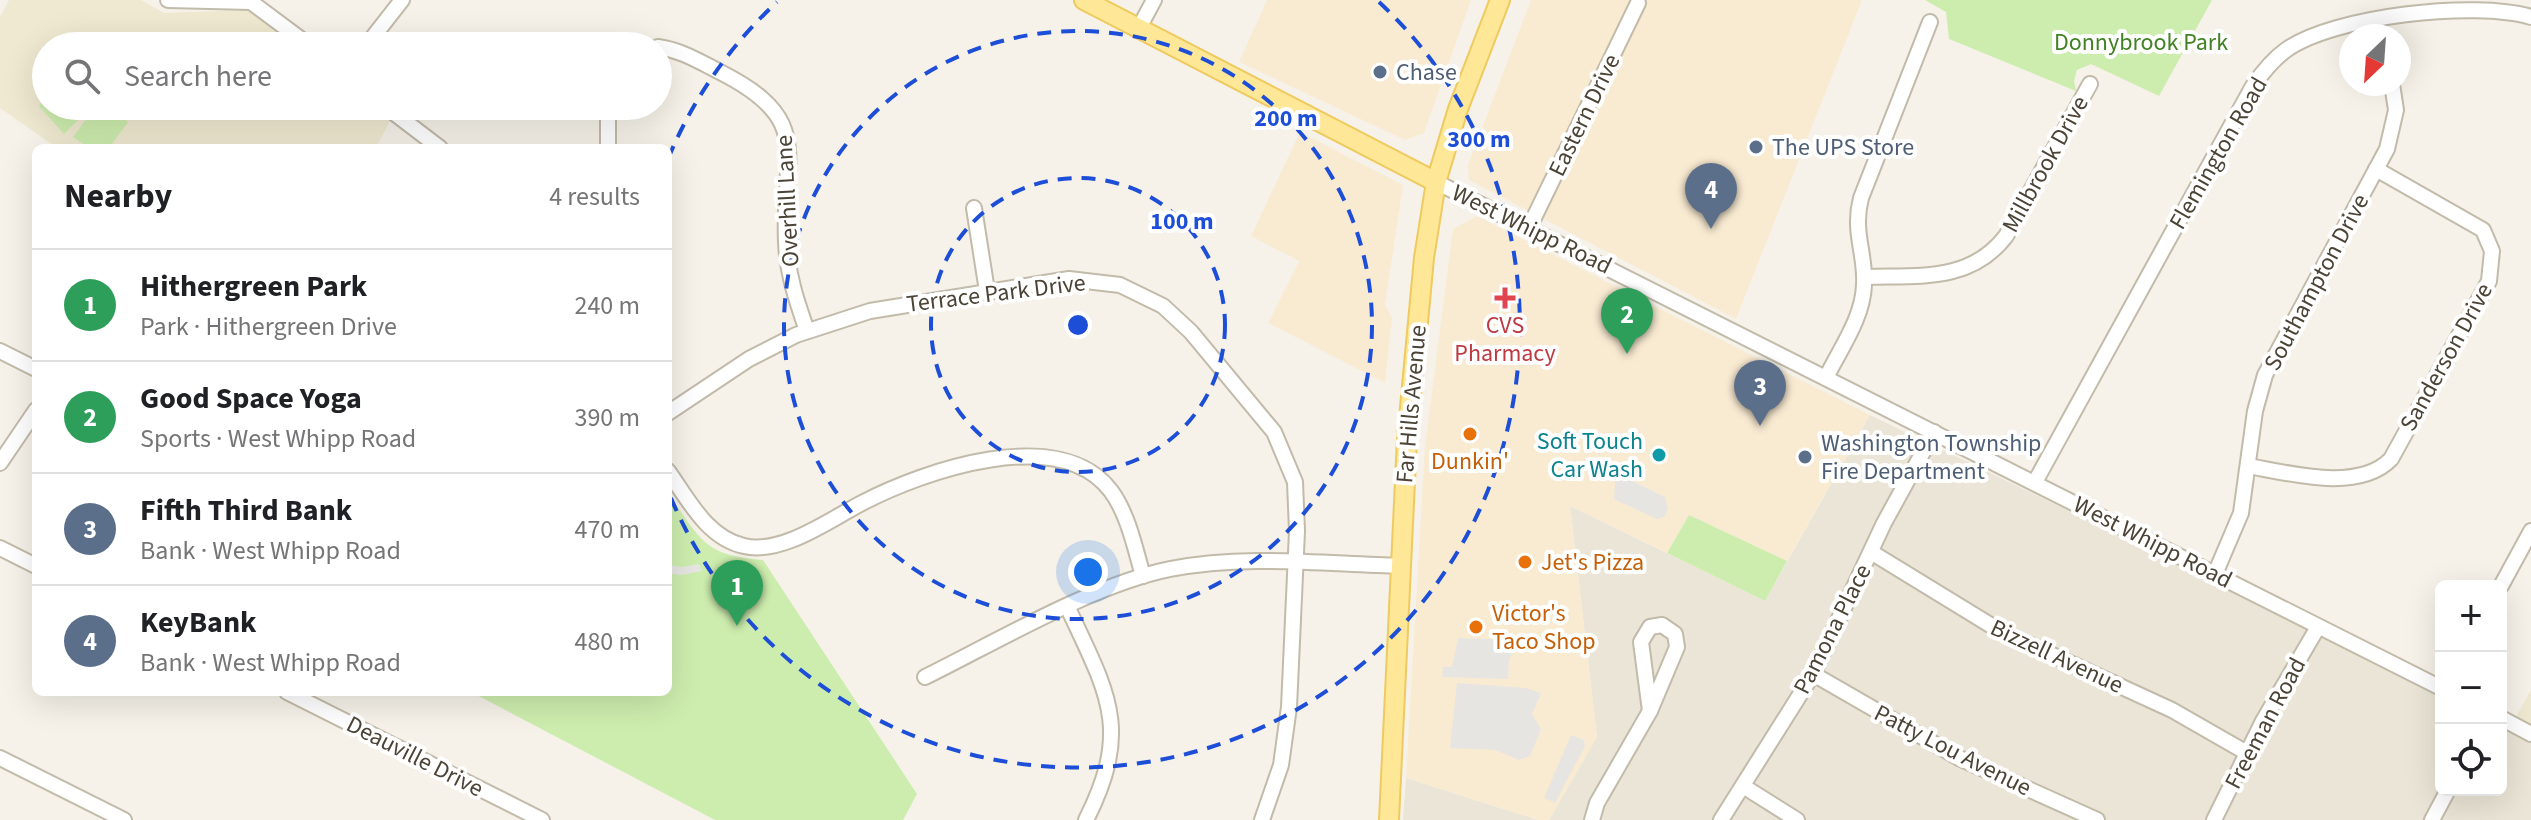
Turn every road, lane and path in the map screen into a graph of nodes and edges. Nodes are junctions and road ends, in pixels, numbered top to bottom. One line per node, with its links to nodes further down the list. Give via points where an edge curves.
1 (168, 0): 13 (street, via 251,2)
2 (402, 0): 14 (street)
3 (1084, 0): 12 (main road)
4 (1154, 0): 12 (street)
5 (1500, 0): 23 (main road, Far Hills Avenue)
6 (1638, 3): 25 (street, Eastern Drive)
7 (2479, 4): 8 (street, Flemington Road); 9 (street, Flemington Road)
8 (2531, 17)
9 (2379, 20): 11 (street); 38 (street, Flemington Road, via 2312,37 2286,50 2262,73)
10 (1930, 22): 26 (street, via 1861,198 1857,238)
11 (2380, 24)
12 (1139, 28): 23 (main road)
13 (291, 32)
14 (377, 32)
15 (672, 50): 28 (street, Overhill Lane, via 758,92 780,117 788,144 786,258)
16 (2090, 84): 26 (street, Millbrook Drive, via 2006,236 1989,255 1957,271)
17 (2393, 96): 22 (street, Southampton Drive, via 2395,123)
18 (403, 120): 20 (street)
19 (608, 120): 21 (street)
20 (435, 144)
21 (608, 144)
22 (2376, 169): 36 (street, Southampton Drive, via 2265,375); 36 (street, Sanderson Drive, via 2483,230 2492,251 2489,281 2382,468 2349,479)
23 (1436, 182): 25 (street, West Whipp Road); 44 (main road, Far Hills Avenue, via 1416,336)
24 (974, 208): 27 (street)
25 (1530, 226): 31 (street, West Whipp Road)
26 (1865, 277): 31 (street, via 1859,312)
27 (987, 291): 28 (street, Terrace Park Drive, via 870,311); 42 (street, Terrace Park Drive, via 1086,279 1135,290 1170,311 1282,446 1298,498)
28 (807, 331): 32 (street, Terrace Park Drive, via 727,371)
29 (0, 351): 30 (street)
30 (32, 367)
31 (1826, 378): 34 (street, West Whipp Road)
32 (672, 410)
33 (32, 416): 35 (street)
34 (1934, 432): 38 (street, West Whipp Road); 41 (street, Pamona Place)
35 (0, 463)
36 (2249, 466): 45 (street, Southampton Drive, via 2241,513)
37 (672, 476): 46 (street, via 712,529 735,544 756,548 781,543 924,475 1028,456 1064,459 1110,489)
38 (2035, 482): 45 (street, West Whipp Road)
39 (2531, 531): 47 (street)
40 (0, 548): 43 (street)
41 (1871, 552): 50 (street, Pamona Place); 57 (street, Bizzell Avenue, via 2000,631 2172,710)
42 (1296, 562): 44 (street); 46 (street, via 1228,561); 64 (street, Terrace Park Drive, via 1285,740)
43 (32, 564)
44 (1400, 566): 65 (main road, Far Hills Avenue)
45 (2215, 574): 49 (street, West Whipp Road)
46 (1143, 576): 48 (street)
47 (2504, 580)
48 (1068, 608): 51 (street); 63 (street, via 1098,672 1112,727 1108,773)
49 (2318, 627): 52 (street, West Whipp Road); 57 (street, Freeman Road)
50 (1813, 674): 59 (street, Pamona Place); 69 (street, Patty Lou Avenue, via 1959,758)
51 (925, 677)
52 (2435, 685)
53 (295, 696): 62 (street, Deauville Drive)
54 (1650, 711): 54 (street, via 1677,647 1675,634 1662,625 1650,627 1641,642); 66 (street)
55 (2507, 721): 56 (street)
56 (2531, 734)
57 (2247, 753): 70 (street, Freeman Road)
58 (0, 758): 61 (street)
59 (1743, 786): 67 (street, Pamona Place); 68 (street)
60 (2445, 796): 71 (street)
61 (124, 820)
62 (542, 820)
63 (1086, 820)
64 (1262, 820)
65 (1389, 820)
66 (1592, 820)
67 (1721, 820)
68 (1797, 820)
69 (2097, 820)
70 (2214, 820)
71 (2432, 820)

